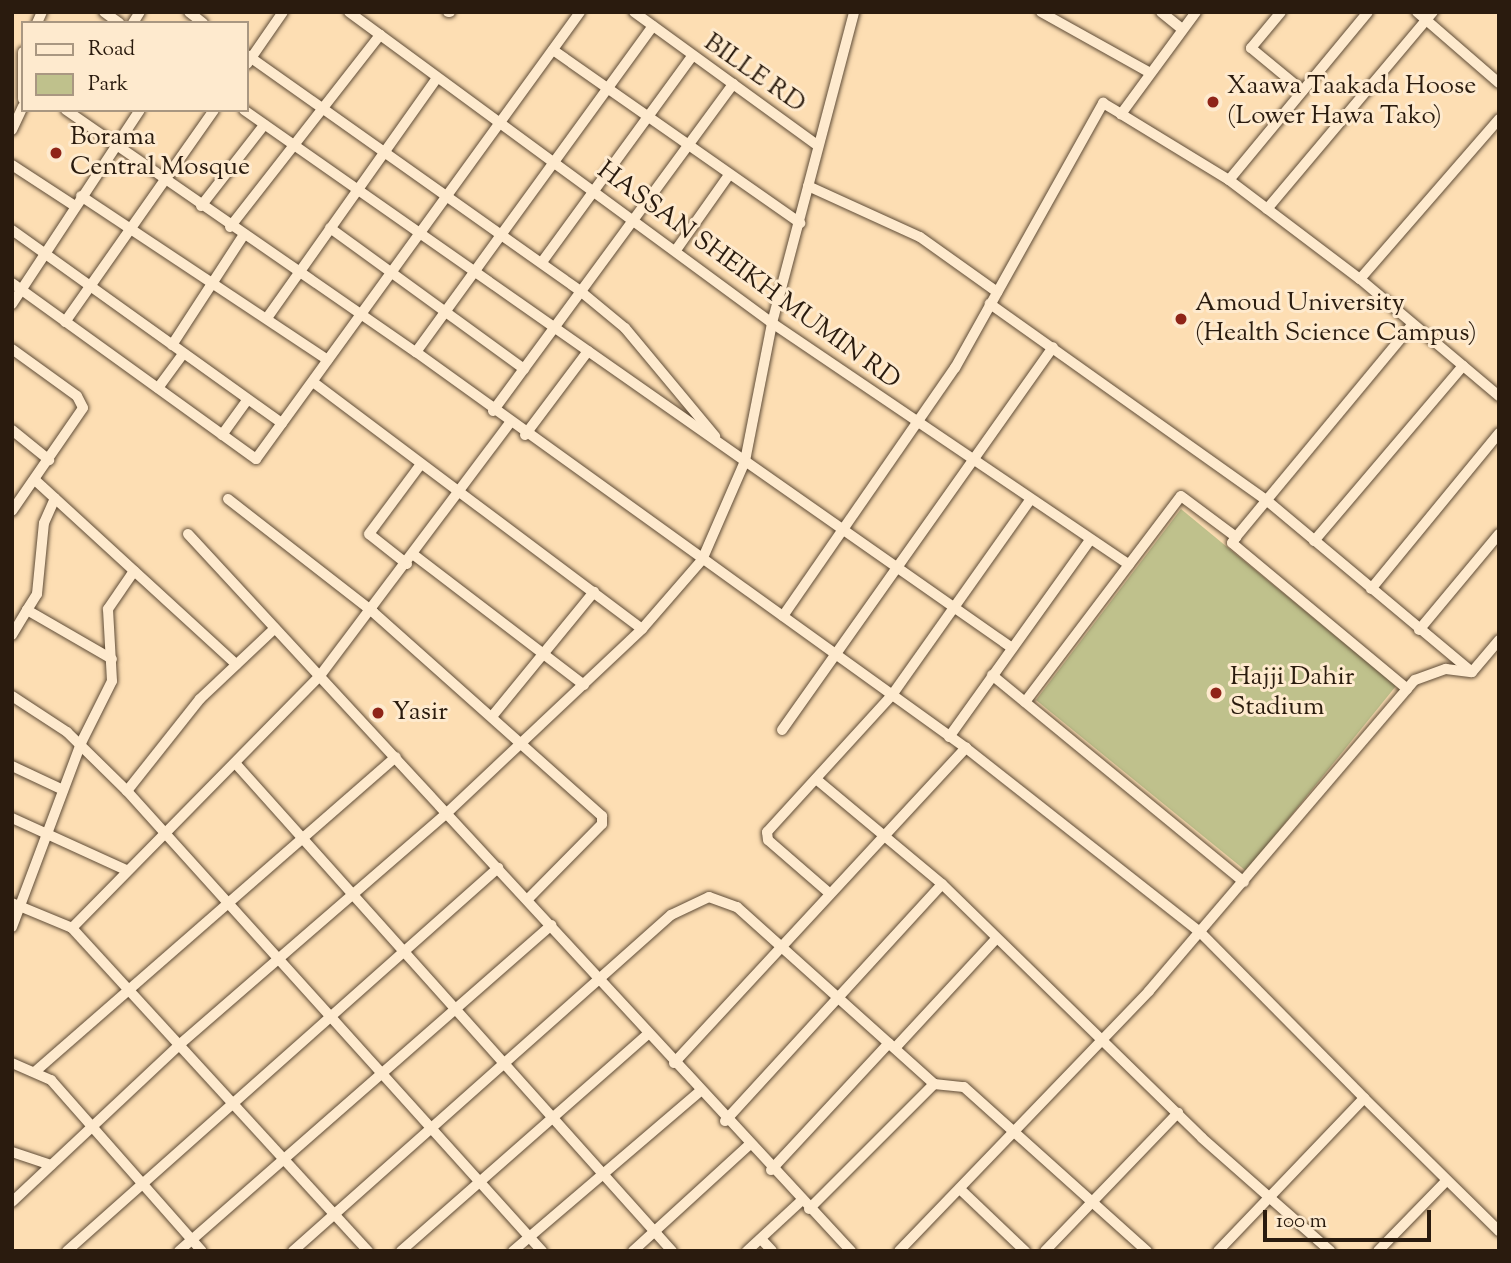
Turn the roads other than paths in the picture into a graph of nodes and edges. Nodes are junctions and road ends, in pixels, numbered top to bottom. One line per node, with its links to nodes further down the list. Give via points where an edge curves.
1 (283, 12): 18 (street)
2 (349, 12): 15 (street, HASSAN SHEIKH MUMIN RD)
3 (580, 12): 16 (street)
4 (634, 12): 13 (street, BILLE RD)
5 (854, 12): 38 (street)
6 (1041, 12): 19 (street)
7 (1161, 12): 14 (street)
8 (1196, 12): 14 (street)
9 (1280, 12): 23 (street, via 1251,48)
10 (1368, 12): 23 (street)
11 (1417, 12): 12 (street)
12 (1430, 16): 21 (street); 54 (street)
13 (653, 26): 17 (street, BILLE RD); 24 (street)
14 (1182, 29): 19 (street)
15 (380, 35): 20 (street, HASSAN SHEIKH MUMIN RD); 25 (street)
16 (553, 50): 24 (street); 34 (street)
17 (692, 56): 22 (street, BILLE RD); 32 (street)
18 (248, 59): 25 (street)
19 (1150, 73): 31 (street)
20 (437, 78): 34 (street, HASSAN SHEIKH MUMIN RD); 41 (street)
21 (1499, 83)
22 (733, 84): 38 (street, BILLE RD); 40 (street)
23 (1303, 91): 46 (street)
24 (606, 92): 32 (street); 42 (street)
25 (324, 107): 39 (street); 41 (street)
26 (21, 110): 36 (street)
27 (70, 112): 37 (street)
28 (139, 112): 37 (street)
29 (213, 112): 45 (street)
30 (247, 112): 35 (street)
31 (1121, 114): 46 (street); 75 (street, via 1103,103)
32 (646, 119): 40 (street); 49 (street)
33 (1499, 119): 70 (street)
34 (500, 122): 42 (street, HASSAN SHEIKH MUMIN RD); 50 (street)
35 (264, 125): 39 (street); 53 (street)
36 (12, 130)
37 (116, 144): 45 (street); 51 (street)
38 (817, 145): 47 (street)
39 (295, 146): 48 (street); 58 (street)
40 (688, 147): 44 (street); 55 (street)
41 (383, 150): 48 (street); 50 (street)
42 (556, 163): 49 (street, HASSAN SHEIKH MUMIN RD); 62 (street)
43 (12, 165): 52 (street)
44 (729, 175): 56 (street); 64 (street)
45 (163, 179): 53 (street); 57 (street)
46 (1229, 180): 54 (street)
47 (808, 186): 56 (street); 75 (street, via 920,237)
48 (356, 189): 59 (street); 61 (street)
49 (594, 191): 55 (street, HASSAN SHEIKH MUMIN RD); 66 (street)
50 (447, 195): 61 (street); 62 (street)
51 (81, 196): 52 (street); 57 (street)
52 (75, 206): 65 (street)
53 (201, 206): 58 (street)
54 (1267, 209): 70 (street)
55 (634, 220): 64 (street, HASSAN SHEIKH MUMIN RD); 74 (street)
56 (800, 223): 82 (street)
57 (128, 227): 71 (street); 72 (street)
58 (230, 227): 63 (street)
59 (330, 228): 67 (street); 69 (street)
60 (12, 230): 65 (street)
61 (420, 233): 68 (street); 69 (street)
62 (503, 234): 66 (street); 68 (street)
63 (243, 236): 67 (street); 71 (street)
64 (676, 250): 82 (street, HASSAN SHEIKH MUMIN RD)
65 (44, 252): 72 (street); 73 (street)
66 (542, 262): 74 (street)
67 (299, 271): 79 (street); 80 (street)
68 (475, 272): 78 (street); 84 (street)
69 (391, 273): 78 (street); 79 (street)
70 (1360, 279): 83 (street)
71 (213, 282): 80 (street); 85 (street)
72 (90, 284): 81 (street); 85 (street)
73 (16, 286): 76 (street); 81 (street)
74 (579, 290): 84 (street); 106 (street, via 625,328)
75 (997, 292): 77 (street)
76 (12, 304)
77 (990, 304): 86 (street); 101 (street)
78 (446, 312): 89 (street); 93 (street)
79 (361, 314): 89 (street); 91 (street)
80 (267, 318): 91 (street)
81 (65, 323): 95 (street)
82 (772, 323): 101 (street, HASSAN SHEIKH MUMIN RD); 108 (street)
83 (1412, 325): 92 (street); 116 (street)
84 (554, 327): 88 (street); 93 (street)
85 (172, 345): 90 (street)
86 (1053, 347): 109 (street); 116 (street)
87 (12, 349): 107 (street, via 80,400 76,423)
88 (588, 351): 105 (street); 106 (street)
89 (416, 352): 98 (street)
90 (183, 354): 95 (street); 97 (street)
91 (328, 360): 94 (street)
92 (1463, 366): 96 (street); 123 (street)
93 (524, 369): 98 (street)
94 (313, 382): 99 (street); 110 (street)
95 (158, 388): 104 (street)
96 (1499, 396)
97 (248, 399): 99 (street); 104 (street)
98 (493, 411): 100 (street)
99 (282, 423): 104 (street, via 256,459)
100 (510, 423): 105 (street); 112 (street)
101 (917, 425): 109 (street, HASSAN SHEIKH MUMIN RD); 118 (street)
102 (12, 430): 107 (street)
103 (1499, 433): 130 (street)
104 (222, 435)
105 (525, 435): 125 (street)
106 (722, 445): 108 (street)
107 (49, 460): 111 (street)
108 (745, 461): 118 (street); 125 (street)
109 (971, 462): 115 (street, HASSAN SHEIKH MUMIN RD); 127 (street)
110 (421, 464): 112 (street); 126 (street, via 369,534)
111 (35, 480): 113 (street); 117 (street)
112 (460, 492): 124 (street); 131 (street)
113 (55, 499): 129 (street); 133 (street, via 44,523 37,594)
114 (228, 499): 134 (street)
115 (1030, 500): 122 (street, HASSAN SHEIKH MUMIN RD); 132 (street)
116 (1266, 500): 121 (street); 123 (street)
117 (12, 510)
118 (843, 529): 127 (street); 135 (street)
119 (188, 534): 137 (street)
120 (1499, 534): 139 (street)
121 (1236, 537): 128 (street, via 1181,496); 151 (street, via 1232,543)
122 (1090, 540): 128 (street, HASSAN SHEIKH MUMIN RD); 142 (street)
123 (1314, 541): 130 (street)
124 (414, 555): 126 (street); 143 (street)
125 (702, 560): 135 (street); 138 (street)
126 (407, 564): 134 (street)
127 (898, 564): 132 (street); 144 (street)
128 (1129, 565): 154 (street)
129 (134, 571): 145 (street, via 110,600); 146 (street)
130 (1371, 589): 139 (street)
131 (594, 592): 138 (street); 143 (street)
132 (956, 606): 142 (street); 152 (street)
133 (27, 610): 136 (street); 145 (street)
134 (373, 612): 149 (street); 155 (street)
135 (783, 616): 144 (street)
136 (16, 619): 140 (street)
137 (275, 628): 146 (street); 149 (street)
138 (642, 629): 150 (street)
139 (1419, 630): 147 (street)
140 (12, 635)
141 (1499, 640): 147 (street)
142 (1012, 648): 148 (street)
143 (544, 654): 150 (street); 155 (street)
144 (836, 654): 152 (street); 156 (street)
145 (112, 659): 159 (street, via 112,681)
146 (236, 664): 166 (street)
147 (1472, 672): 151 (street, via 1431,672)
148 (992, 676): 154 (street); 157 (street)
149 (319, 677): 161 (street); 162 (street)
150 (583, 685): 158 (street)
151 (1407, 689): 175 (street)
152 (892, 695): 157 (street); 164 (street)
153 (12, 696): 159 (street)
154 (1025, 702): 175 (street)
155 (494, 714): 158 (street)
156 (782, 730)
157 (949, 737): 160 (street)
158 (523, 741): 167 (street); 179 (street, via 604,820)
159 (81, 743): 165 (street); 166 (street)
160 (966, 748): 171 (street); 185 (street)
161 (396, 757): 167 (street); 172 (street)
162 (236, 764): 170 (street); 172 (street)
163 (12, 766): 165 (street)
164 (816, 779): 171 (street); 177 (street, via 766,838)
165 (63, 790): 169 (street)
166 (127, 791): 170 (street)
167 (449, 812): 173 (street); 178 (street)
168 (12, 818): 169 (street)
169 (47, 833): 174 (street); 180 (street)
170 (164, 834): 174 (street); 181 (street)
171 (883, 835): 176 (street); 177 (street)
172 (305, 841): 178 (street); 181 (street)
173 (498, 868): 179 (street); 188 (street)
174 (126, 870): 184 (street)
175 (1244, 882): 185 (street)
176 (942, 884): 186 (street); 192 (street)
177 (828, 892): 187 (street)
178 (354, 895): 188 (street); 189 (street)
179 (528, 899): 182 (street)
180 (16, 905): 183 (street); 184 (street)
181 (227, 908): 189 (street); 191 (street)
182 (551, 925): 190 (street); 193 (street)
183 (12, 927)
184 (72, 928): 191 (street)
185 (1201, 933): 196 (street); 206 (street)
186 (996, 939): 196 (street); 198 (street)
187 (782, 950): 190 (street, via 737,907 709,897 671,915); 192 (street); 200 (street)
188 (403, 951): 193 (street); 194 (street)
189 (276, 961): 194 (street); 197 (street)
190 (601, 979): 195 (street); 201 (street)
191 (130, 989): 197 (street); 202 (street)
192 (838, 998): 198 (street); 210 (street)
193 (456, 1009): 201 (street); 203 (street)
194 (328, 1018): 203 (street); 207 (street)
195 (648, 1034): 200 (street); 209 (street)
196 (1104, 1041): 208 (street); 213 (street)
197 (178, 1045): 207 (street); 211 (street)
198 (892, 1046): 204 (street); 218 (street)
199 (12, 1063): 202 (street)
200 (674, 1063): 205 (street)
201 (505, 1065): 209 (street); 212 (street)
202 (37, 1070): 211 (street)
203 (380, 1076): 212 (street); 216 (street)
204 (934, 1084): 213 (street, via 964,1087); 227 (street)
205 (699, 1092): 210 (street); 219 (street)
206 (1364, 1098): 221 (street); 224 (street)
207 (233, 1104): 216 (street); 222 (street)
208 (1178, 1113): 224 (street); 226 (street)
209 (553, 1118): 219 (street); 220 (street)
210 (725, 1121): 214 (street)
211 (91, 1128): 217 (street); 222 (street)
212 (431, 1132): 220 (street); 228 (street)
213 (1014, 1132): 223 (street); 226 (street)
214 (748, 1146): 218 (street); 229 (street)
215 (12, 1152): 217 (street)
216 (283, 1159): 228 (street); 232 (street)
217 (51, 1165): 225 (street)
218 (771, 1170): 227 (street)
219 (604, 1175): 229 (street); 231 (street)
220 (478, 1182): 231 (street); 240 (street)
221 (1445, 1182): 230 (street); 253 (street)
222 (142, 1184): 232 (street); 235 (street)
223 (960, 1189): 247 (street); 248 (street)
224 (1269, 1198): 251 (street); 252 (street)
225 (12, 1202)
226 (1093, 1202): 249 (street); 250 (street)
227 (805, 1205): 233 (street); 234 (street)
228 (336, 1216): 238 (street); 239 (street)
229 (654, 1231): 243 (street); 244 (street)
230 (1499, 1231)
231 (529, 1237): 241 (street); 242 (street)
232 (192, 1239): 236 (street); 237 (street)
233 (761, 1239): 245 (street); 246 (street)
234 (844, 1248)
235 (67, 1251)
236 (179, 1251)
237 (202, 1251)
238 (293, 1251)
239 (368, 1251)
240 (401, 1251)
241 (513, 1251)
242 (542, 1251)
243 (633, 1251)
244 (672, 1251)
245 (747, 1251)
246 (772, 1251)
247 (898, 1251)
248 (1025, 1251)
249 (1045, 1251)
250 (1147, 1251)
251 (1218, 1251)
252 (1330, 1251)
253 (1378, 1251)

